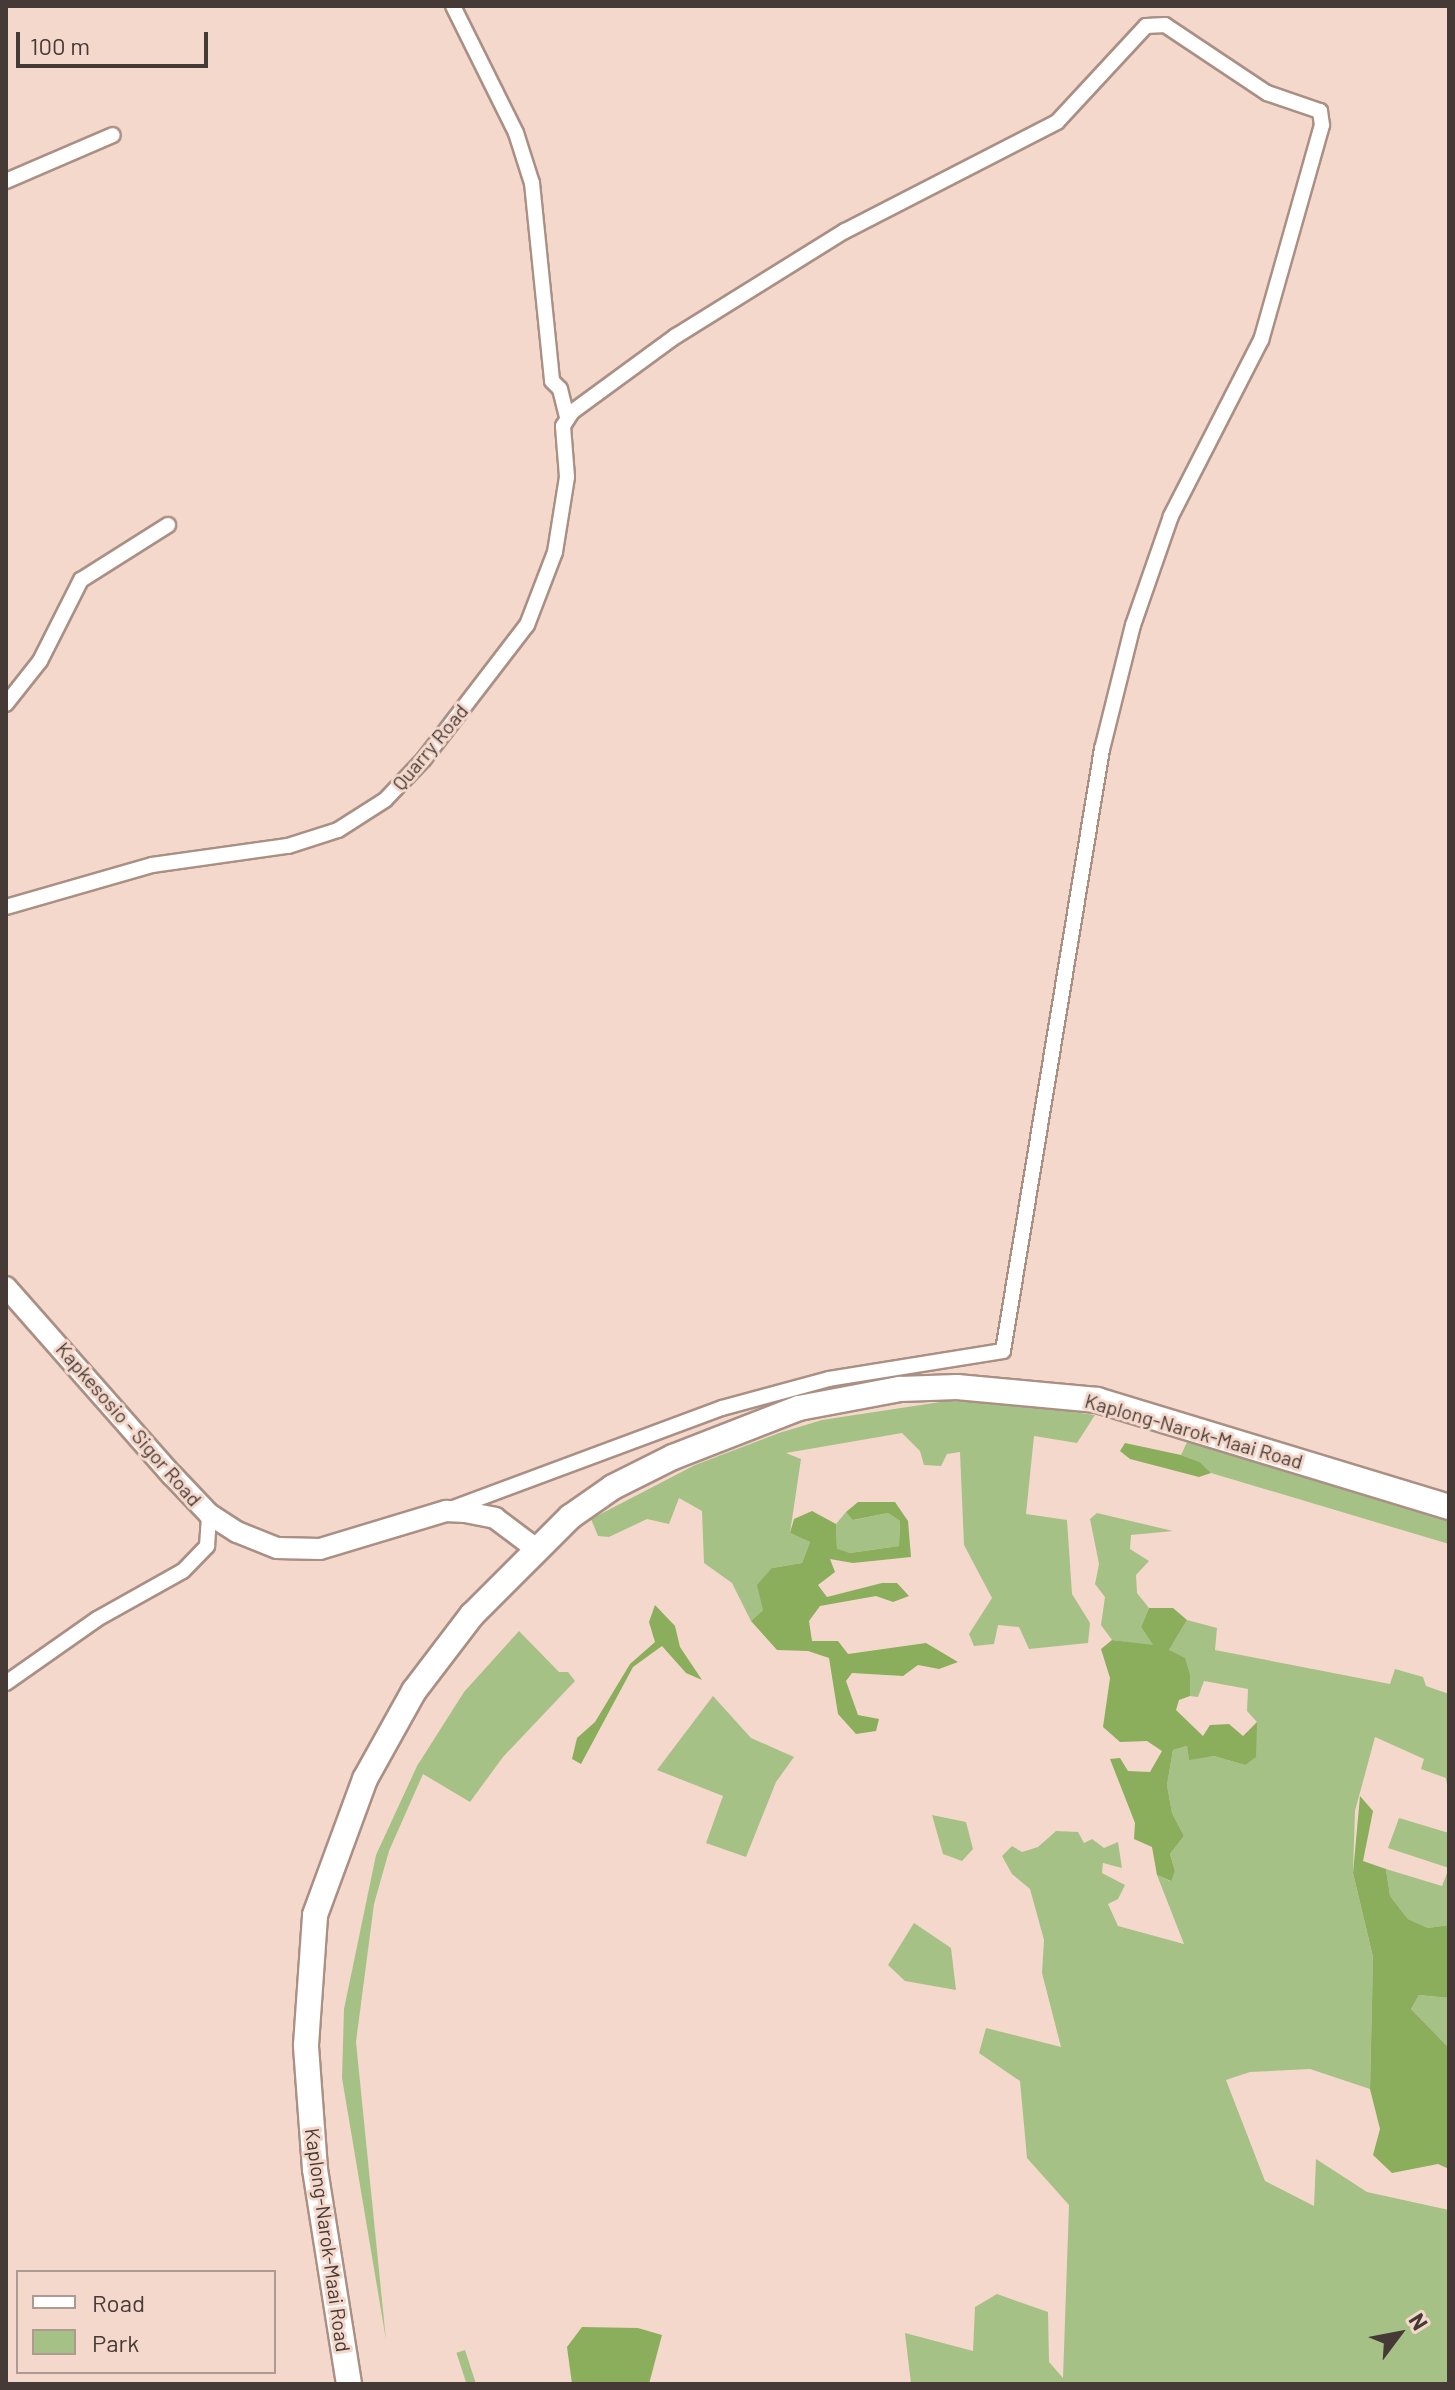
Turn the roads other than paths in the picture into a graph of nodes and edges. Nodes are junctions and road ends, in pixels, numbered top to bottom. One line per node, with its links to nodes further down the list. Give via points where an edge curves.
1 (453, 6): 4 (street, via 516,133 532,183 552,381 560,389)
2 (113, 135): 3 (street)
3 (6, 181)
4 (567, 417): 7 (street, Quarry Road, via 560,525 527,625 424,759 385,800 338,830 288,846 152,865); 10 (street, via 676,336 845,231 1057,122 1151,23 1165,25 1267,93 1321,114 1261,340 1171,516 1133,625 1102,749 1003,1351 829,1379 722,1408)
5 (168, 525): 6 (street, via 81,580 40,661)
6 (6, 704)
7 (6, 907)
8 (6, 1287): 11 (main road, Kapkesosio - Sigor Road)
9 (1449, 1507): 12 (highway, Kaplong-Narok-Maai Road, via 1097,1400 957,1387 827,1402 696,1446 613,1487)
10 (446, 1511): 11 (main road, Kapkesosio - Sigor Road, via 339,1545 306,1550 258,1543); 12 (main road, Kapkesosio - Sigor Road, via 495,1518)
11 (209, 1514): 13 (street, via 207,1546 183,1571 97,1619)
12 (535, 1548): 14 (highway, Kaplong-Narok-Maai Road, via 472,1615 414,1691 365,1779 315,1915 306,2045 314,2154)
13 (6, 1683)
14 (349, 2384)

